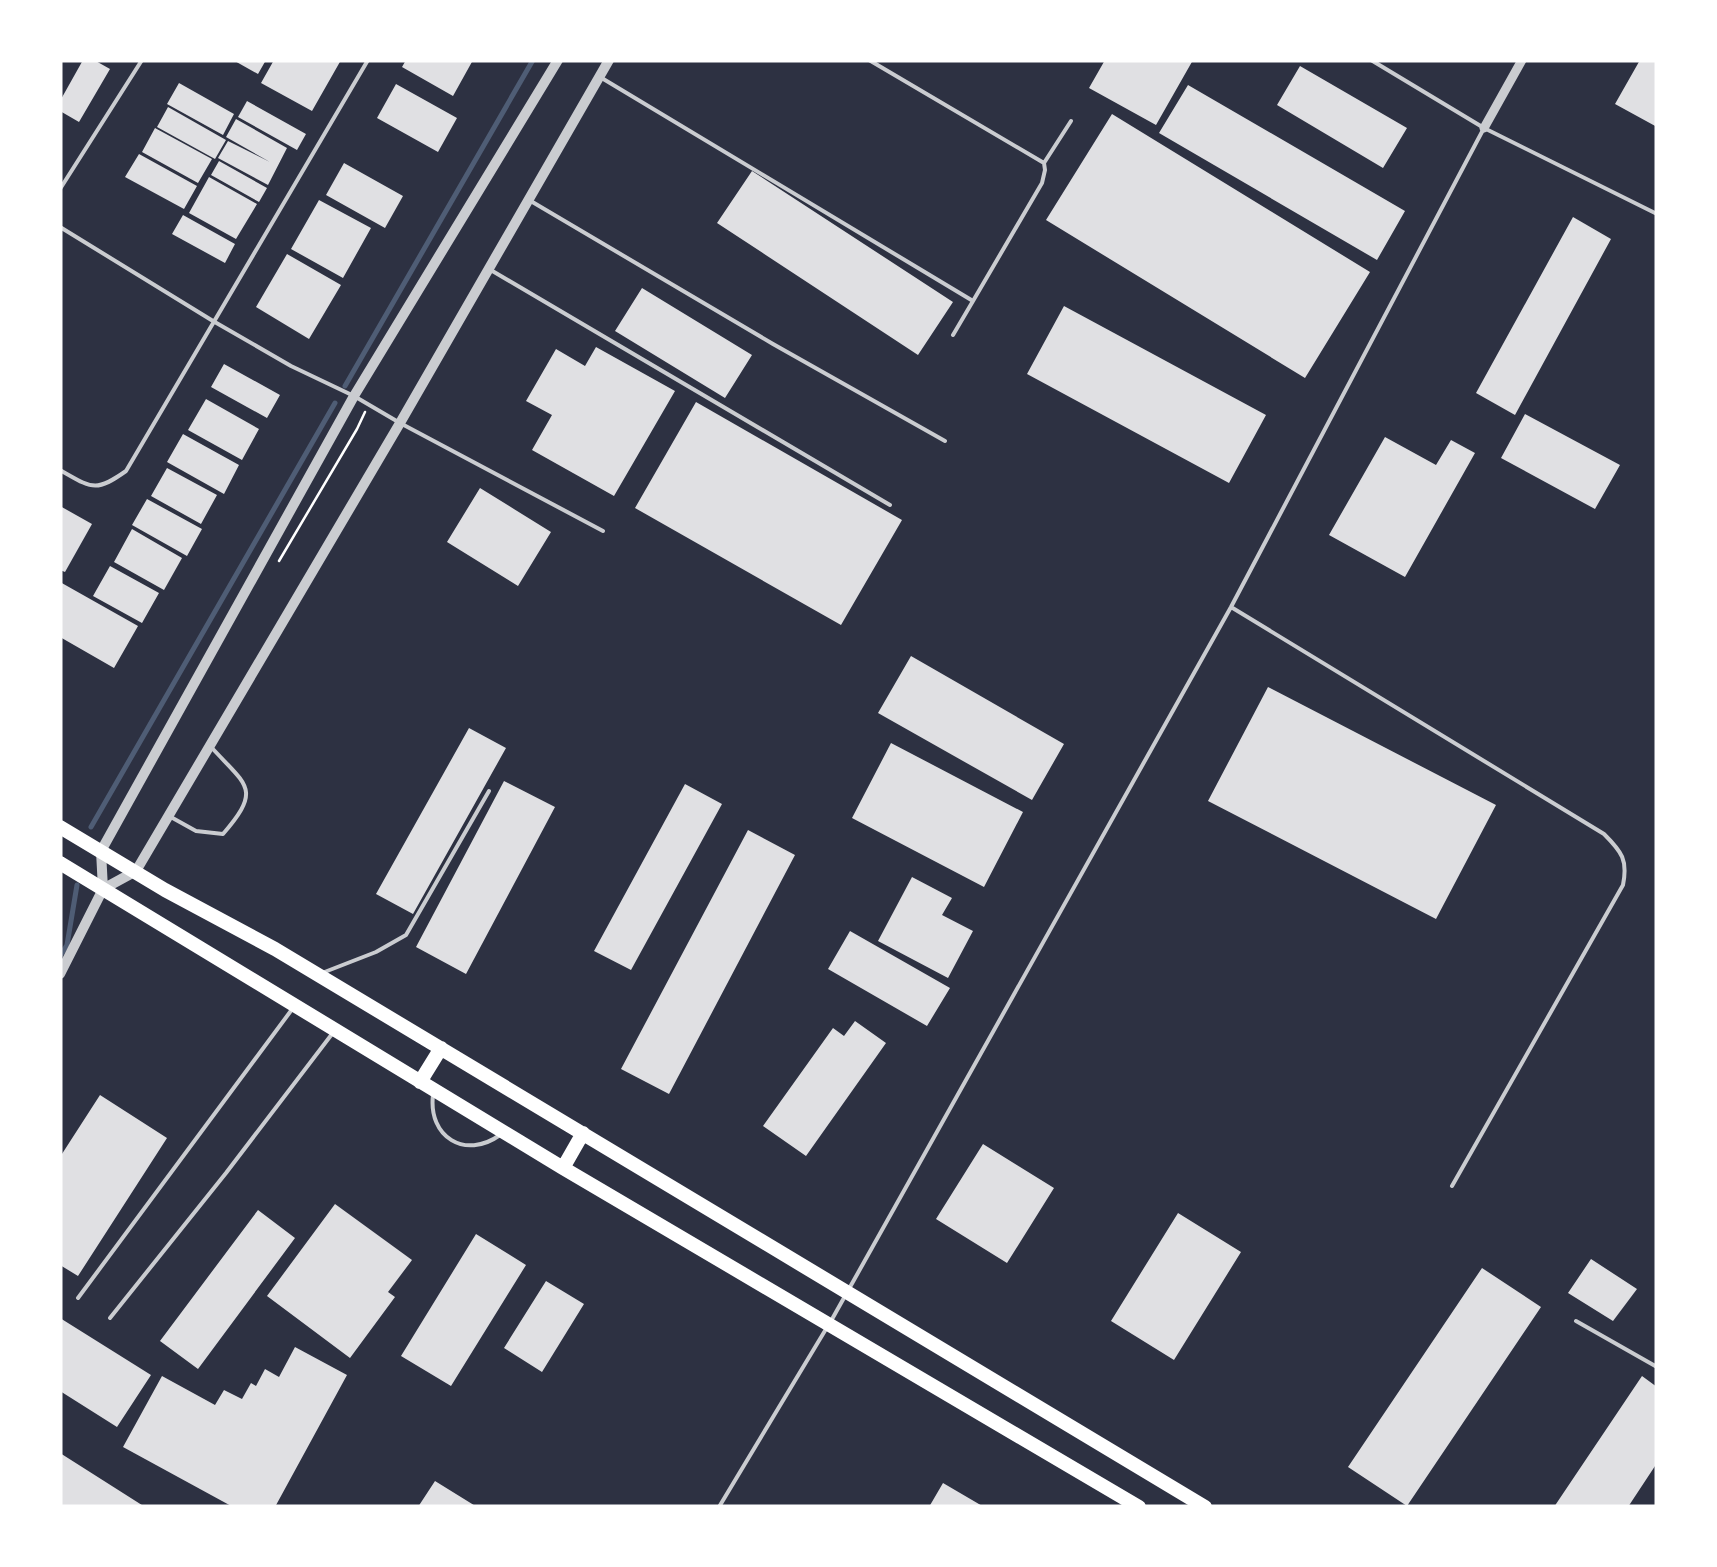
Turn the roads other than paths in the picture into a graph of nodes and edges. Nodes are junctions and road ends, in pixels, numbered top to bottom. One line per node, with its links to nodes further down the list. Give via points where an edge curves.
1 (368, 60): 18 (lane)
2 (558, 60): 20 (street)
3 (610, 60): 8 (street)
4 (869, 60): 11 (lane)
5 (1371, 60): 10 (lane)
6 (1522, 60): 10 (street)
7 (140, 61): 12 (lane)
8 (600, 77): 13 (street); 17 (lane)
9 (1071, 122): 11 (lane)
10 (1484, 128): 14 (lane); 26 (lane)
11 (1044, 163): 17 (lane, via 1042,183)
12 (60, 189)
13 (528, 200): 16 (street); 22 (lane)
14 (1657, 214)
15 (60, 227): 18 (lane)
16 (489, 269): 21 (street); 24 (lane)
17 (973, 300): 19 (lane)
18 (212, 321): 20 (lane); 23 (lane, via 126,472 104,486 86,485)
19 (952, 335)
20 (354, 396): 21 (lane); 31 (street)
21 (400, 423): 25 (lane); 27 (street)
22 (944, 441)
23 (60, 470)
24 (890, 505)
25 (603, 531)
26 (1231, 607): 44 (lane, via 1604,834 1624,860 1623,886); 45 (lane)
27 (211, 747): 29 (street); 29 (lane, via 246,786 240,814 223,834 196,831)
28 (489, 792): 36 (lane, via 406,935)
29 (169, 816): 33 (street)
30 (60, 827): 31 (highway)
31 (100, 851): 33 (highway); 34 (street)
32 (60, 863): 34 (highway)
33 (136, 871): 34 (street); 36 (highway)
34 (103, 890): 35 (street); 37 (highway)
35 (60, 974)
36 (318, 974): 39 (highway)
37 (296, 1004): 38 (highway); 46 (lane)
38 (335, 1030): 40 (highway); 47 (lane)
39 (441, 1048): 40 (highway); 42 (highway)
40 (427, 1086): 41 (highway); 41 (lane, via 436,1127 452,1141 474,1147)
41 (503, 1132): 43 (highway)
42 (583, 1133): 43 (highway); 45 (highway)
43 (563, 1168): 49 (highway)
44 (1452, 1186)
45 (848, 1292): 49 (lane); 53 (highway)
46 (78, 1298)
47 (110, 1318)
48 (1576, 1321): 50 (lane)
49 (829, 1324): 51 (lane); 52 (highway)
50 (1657, 1367)
51 (719, 1507)
52 (1139, 1507)
53 (1205, 1507)

